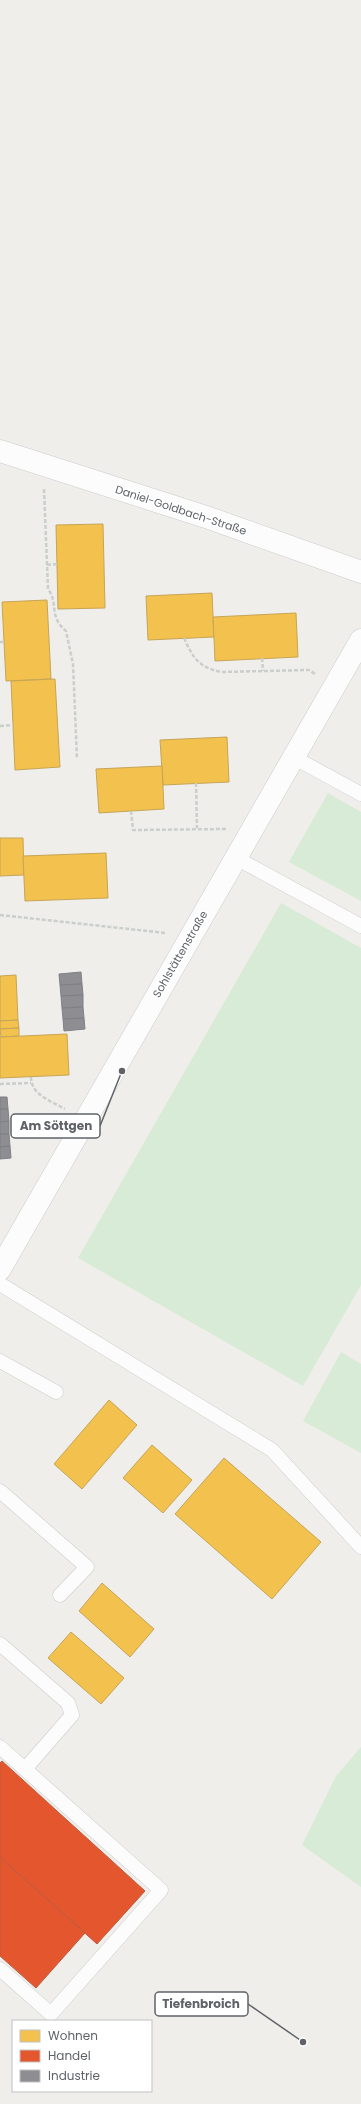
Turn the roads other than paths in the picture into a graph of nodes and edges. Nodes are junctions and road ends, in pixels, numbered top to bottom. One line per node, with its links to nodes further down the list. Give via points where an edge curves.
1 (0, 451): 2 (street, Daniel-Goldbach-Straße, via 206,517)
2 (361, 572)
3 (361, 640): 4 (street, Sohlstättenstraße)
4 (293, 757): 5 (lane); 6 (street, Sohlstättenstraße)
5 (361, 794)
6 (236, 858): 7 (lane); 8 (street, Sohlstättenstraße)
7 (361, 926)
8 (0, 1269)
9 (0, 1284): 13 (lane, via 272,1450)
10 (0, 1361): 11 (lane)
11 (56, 1392)
12 (0, 1491): 14 (lane, via 87,1567)
13 (361, 1547)
14 (60, 1595)
15 (0, 1644): 17 (lane, via 68,1703 72,1715)
16 (0, 1747): 17 (lane)
17 (25, 1769): 18 (lane, via 161,1890 50,2014)
18 (0, 1969)

